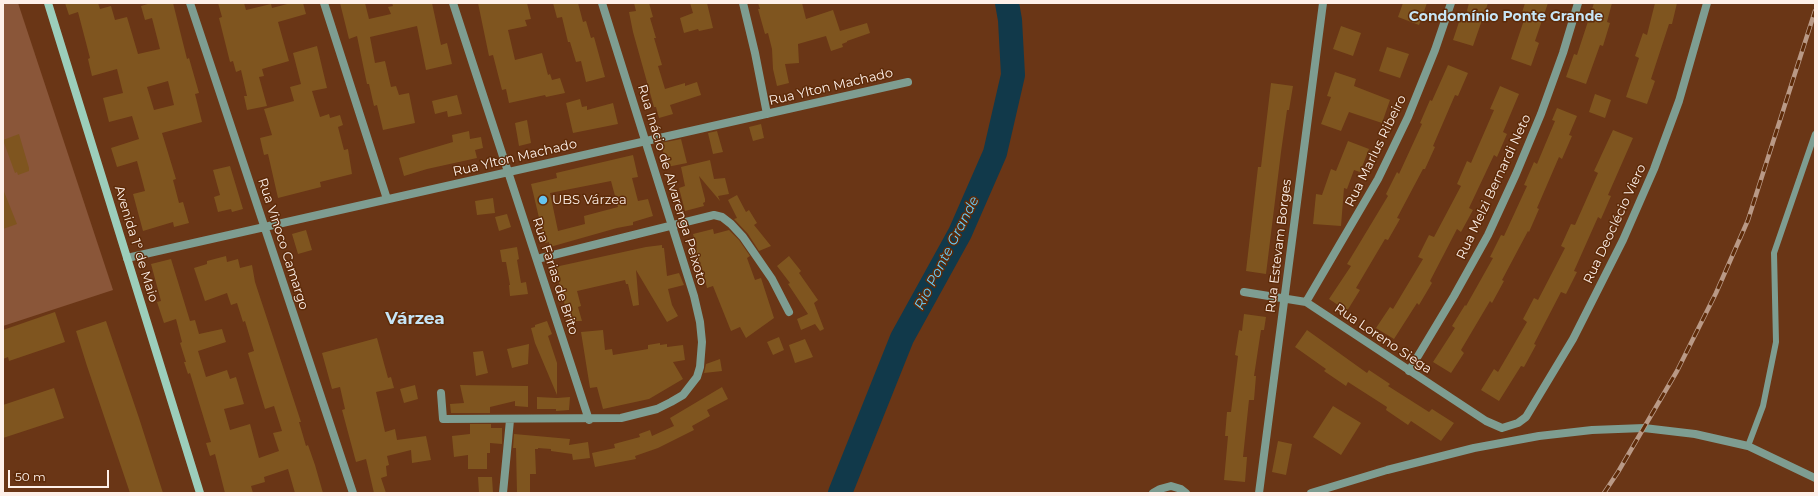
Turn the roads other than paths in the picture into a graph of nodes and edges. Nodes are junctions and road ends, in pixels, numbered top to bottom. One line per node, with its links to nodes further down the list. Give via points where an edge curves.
1 (48, 3): 19 (street, Avenida 1º de Maio)
2 (190, 3): 18 (street, Rua Vinoco Camargo)
3 (324, 3): 16 (street)
4 (453, 3): 15 (street, Rua Farias de Brito)
5 (602, 3): 14 (street, Rua Inácio de Alvarenga Peixoto)
6 (743, 3): 12 (street)
7 (1323, 3): 22 (street, Rua Estevam Borges)
8 (1451, 3): 23 (street, Rua Marlus Ribeiro, via 1408,117 1378,179)
9 (1578, 3): 25 (street, Rua Melzi Bernardi Neto, via 1546,100 1516,174 1484,241)
10 (1707, 3): 29 (street, Rua Deoclécio Viero, via 1679,101 1654,169 1623,240 1573,339 1526,417 1518,424)
11 (908, 82): 12 (street, Rua Ylton Machado)
12 (767, 114): 14 (street, Rua Ylton Machado)
13 (1815, 134): 30 (lane, via 1774,253 1776,342 1763,406)
14 (645, 141): 15 (street, Rua Ylton Machado); 17 (street, Rua Inácio de Alvarenga Peixoto)
15 (508, 172): 16 (street, Rua Ylton Machado); 20 (street, Rua Farias de Brito)
16 (387, 199): 18 (street, Rua Ylton Machado)
17 (672, 225): 20 (street); 24 (street, via 714,215 726,220 759,258); 28 (street, Rua Inácio de Alvarenga Peixoto, via 700,322 702,342 697,377 682,395 657,409 621,418)
18 (264, 227): 19 (street, Rua Ylton Machado); 33 (street, Rua Vinoco Camargo)
19 (127, 258): 32 (street, Avenida 1º de Maio)
20 (537, 259): 28 (street, Rua Farias de Brito)
21 (1244, 292): 22 (street, Rua Loreno Siega)
22 (1285, 298): 23 (street, Rua Loreno Siega); 37 (street, Rua Estevam Borges)
23 (1306, 302): 25 (street, Rua Loreno Siega)
24 (789, 312)
25 (1409, 371): 29 (street, Rua Loreno Siega, via 1486,421)
26 (441, 393): 27 (street, via 443,420)
27 (510, 420): 28 (street); 34 (street)
28 (589, 420)
29 (1502, 428)
30 (1748, 446): 31 (street); 38 (street, via 1695,434 1644,428 1592,430 1539,436 1474,448)
31 (1815, 478)
32 (200, 493)
33 (353, 493)
34 (503, 493)
35 (1153, 493): 36 (street, via 1171,486)
36 (1186, 493)
37 (1259, 493)
38 (1311, 493)

